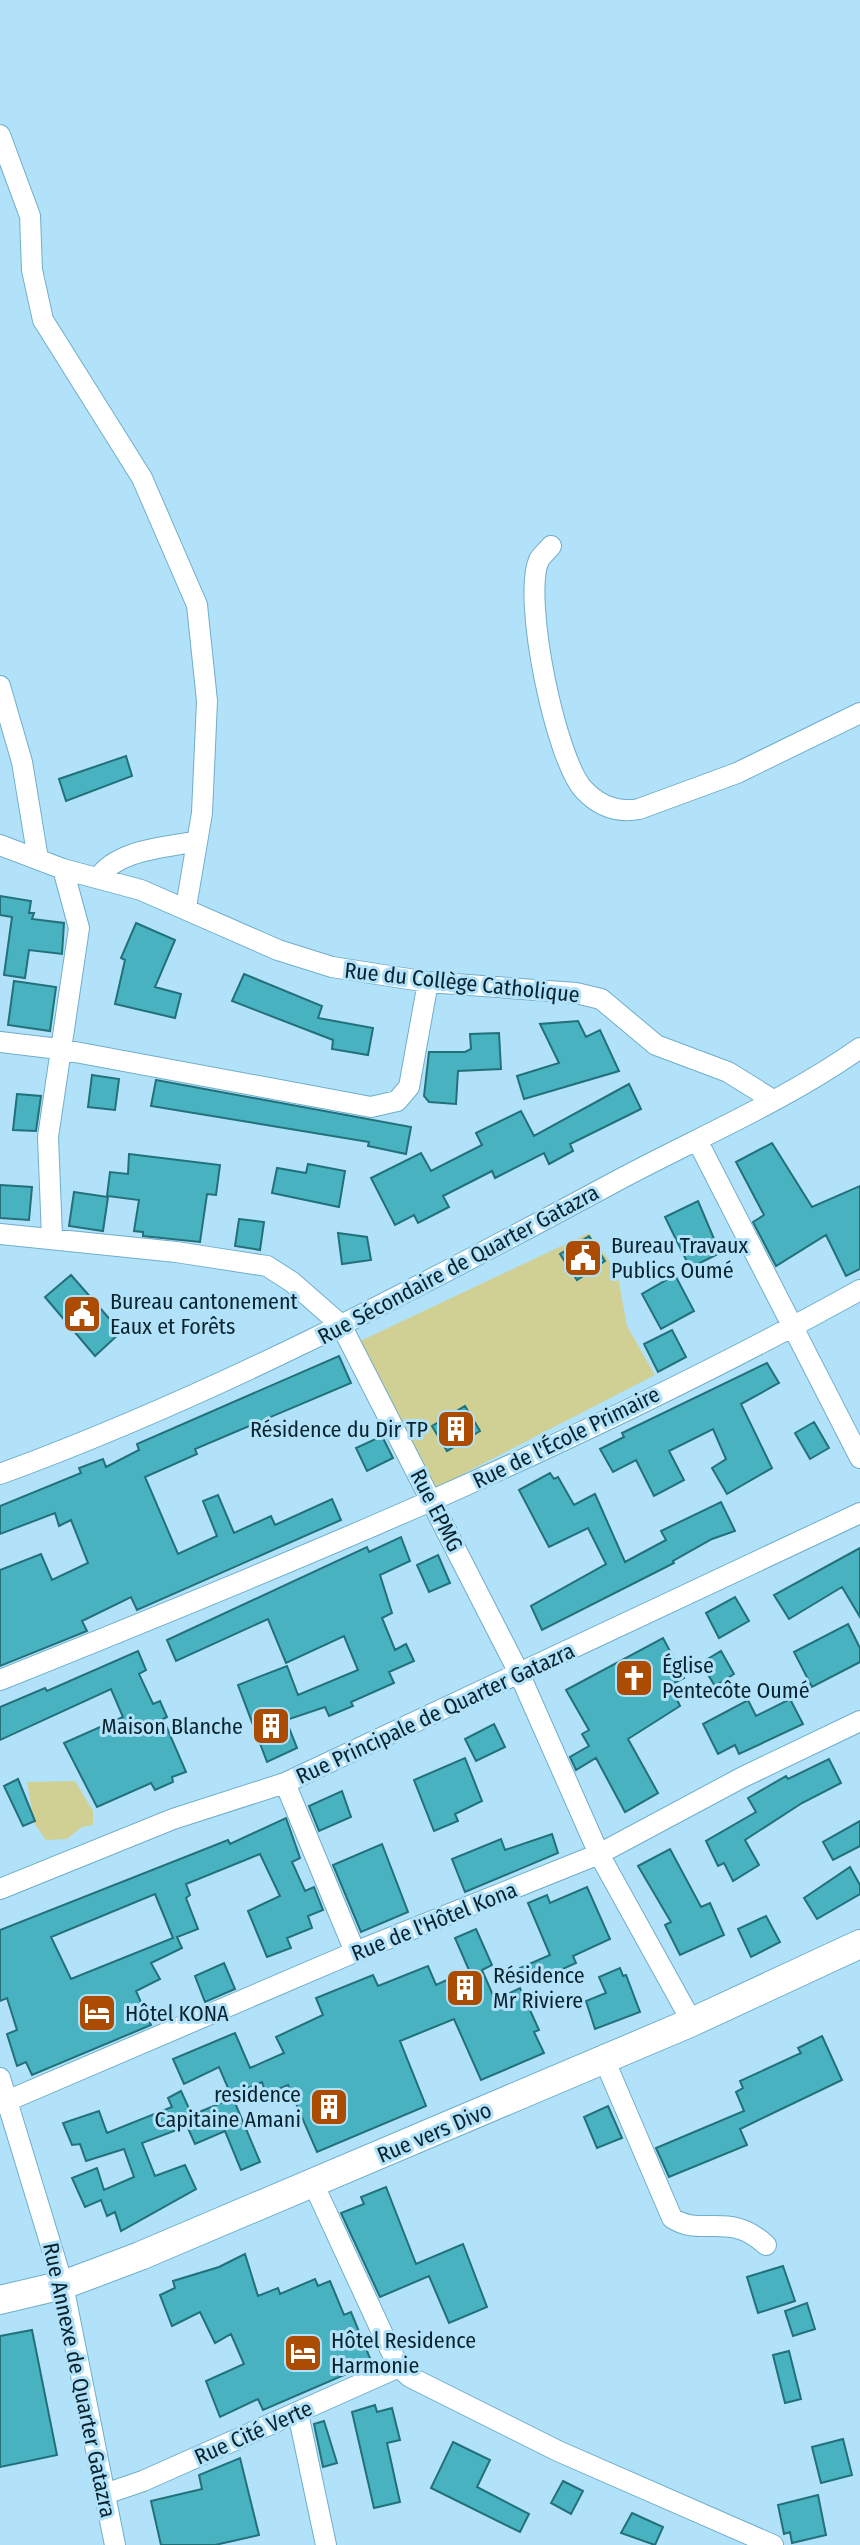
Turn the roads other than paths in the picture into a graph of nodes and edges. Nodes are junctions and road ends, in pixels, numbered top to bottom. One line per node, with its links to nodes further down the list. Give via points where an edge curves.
1 (0, 135): 5 (street, via 30,216 32,270 43,320 142,478 197,605 207,701)
2 (551, 546): 4 (street, via 539,560 536,575 538,651 570,768 598,803 639,809 737,773)
3 (0, 686): 7 (street, via 22,762)
4 (860, 713)
5 (197, 841): 9 (street, via 123,858); 10 (street)
6 (0, 845): 7 (street, Rue du Collège Catholique)
7 (38, 859): 8 (street, Rue du Collège Catholique)
8 (63, 869): 9 (street, Rue du Collège Catholique); 14 (street, via 79,928)
9 (98, 878): 10 (street, Rue du Collège Catholique)
10 (186, 907): 11 (street, Rue du Collège Catholique, via 299,958)
11 (428, 982): 14 (street, via 409,1087 386,1105 371,1107); 15 (street, Rue du Collège Catholique, via 601,999 656,1045 728,1072)
12 (0, 1042): 14 (street)
13 (860, 1048): 15 (street, Rue Sécondaire de Quarter Gatazra)
14 (59, 1049): 18 (street, via 48,1137)
15 (773, 1100): 16 (street, Rue Sécondaire de Quarter Gatazra)
16 (698, 1142): 20 (street, Rue Sécondaire de Quarter Gatazra); 21 (street)
17 (0, 1234): 18 (street, Rue EPMG)
18 (52, 1237): 20 (street, Rue EPMG, via 267,1266)
19 (860, 1290): 21 (street, Rue de l'École Primaire)
20 (341, 1325): 23 (street, Rue Sécondaire de Quarter Gatazra, via 107,1435); 24 (street, Rue EPMG)
21 (792, 1328): 22 (street); 24 (street, Rue de l'École Primaire)
22 (860, 1458)
23 (0, 1474)
24 (433, 1502): 26 (street, Rue EPMG); 27 (street, Rue de l'École Primaire)
25 (860, 1513): 26 (street, Rue Principale de Quarter Gatazra)
26 (519, 1673): 29 (street, Rue Principale de Quarter Gatazra); 30 (street, Rue EPMG)
27 (0, 1680)
28 (860, 1721): 30 (street, Rue de l'Hôtel Kona)
29 (285, 1783): 31 (street, Rue Principale de Quarter Gatazra, via 173,1819); 33 (street)
30 (599, 1854): 33 (street, Rue de l'Hôtel Kona); 34 (street, Rue EPMG)
31 (0, 1889)
32 (860, 1944): 34 (main road, Rue vers Divo)
33 (355, 1952): 37 (street, Rue de l'Hôtel Kona)
34 (692, 2022): 35 (main road, Rue vers Divo)
35 (604, 2059): 38 (main road, Rue vers Divo); 39 (street, via 672,2218 685,2224 745,2228)
36 (0, 2078): 37 (street, Rue Annexe de Quarter Gatazra)
37 (4, 2103): 40 (street, Rue Annexe de Quarter Gatazra)
38 (313, 2183): 40 (main road, Rue vers Divo); 42 (street)
39 (766, 2245)
40 (63, 2285): 41 (main road, Rue vers Divo); 44 (street, Rue Annexe de Quarter Gatazra)
41 (0, 2300)
42 (399, 2367): 43 (street, Rue Cité Verte); 45 (street)
43 (298, 2413): 44 (street, Rue Cité Verte); 47 (street)
44 (105, 2494): 46 (street, Rue Annexe de Quarter Gatazra)
45 (737, 2538): 48 (street)
46 (115, 2545)
47 (326, 2545)
48 (773, 2545)

